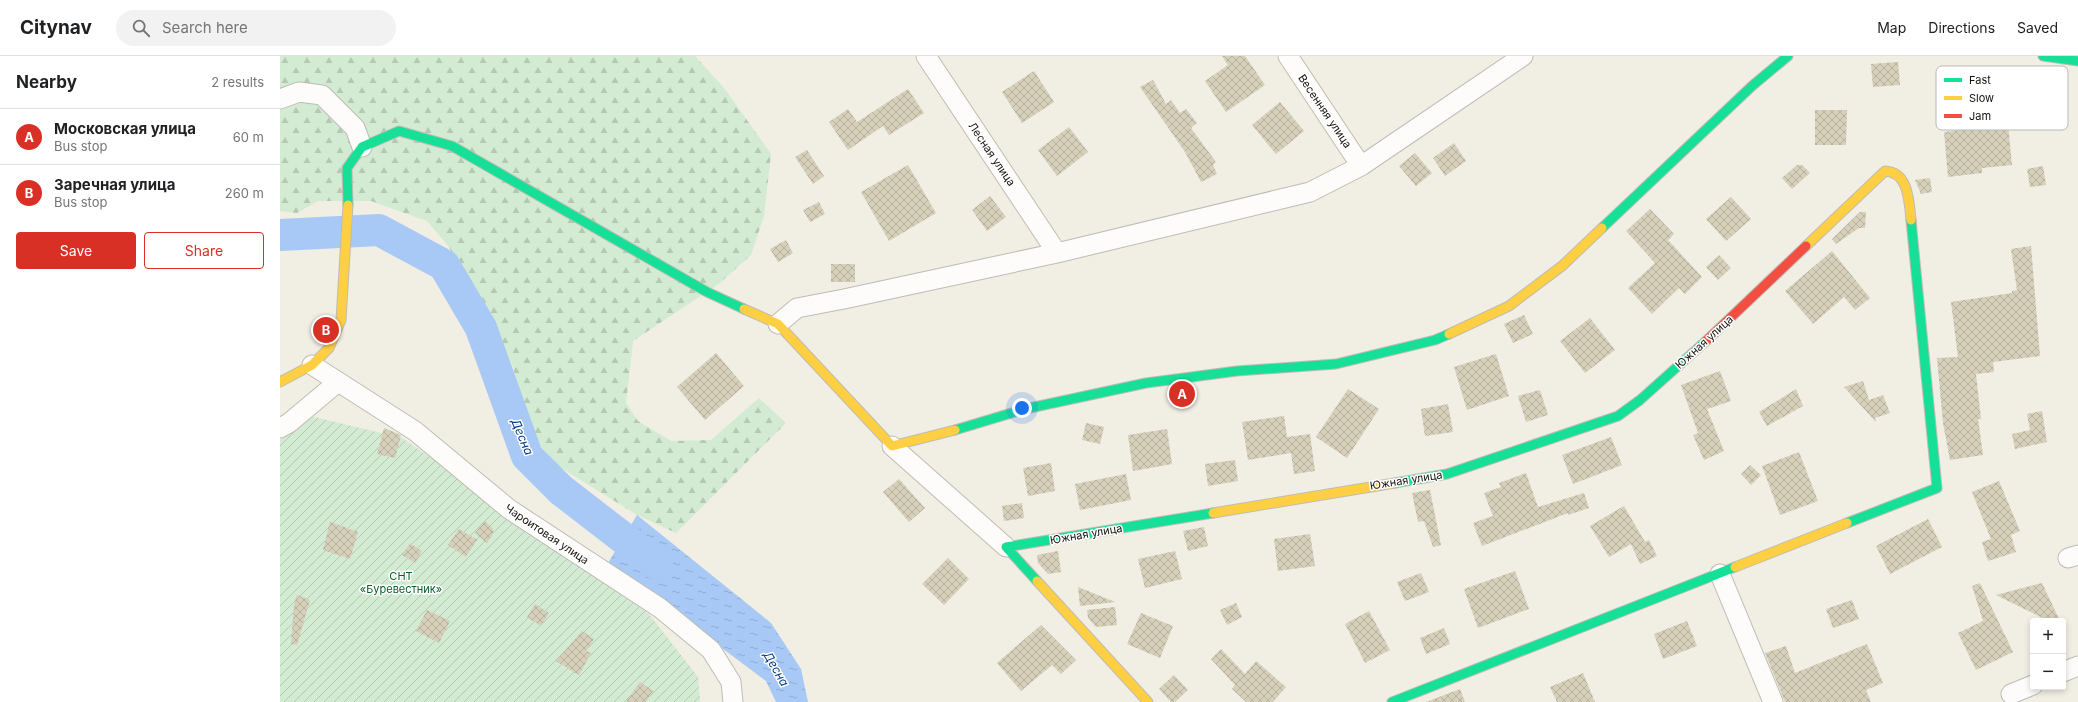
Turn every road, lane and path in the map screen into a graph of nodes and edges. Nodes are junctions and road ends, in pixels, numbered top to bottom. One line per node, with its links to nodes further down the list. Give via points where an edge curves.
1 (926, 56): 10 (street, Лесная улица)
2 (1288, 56): 9 (street, Весенняя улица)
3 (1523, 56): 9 (street)
4 (1788, 56): 16 (street, via 1752,86 1562,266 1509,306 1435,340 1336,364 1237,371 1146,383 1025,409)
5 (2043, 56): 6 (street)
6 (2078, 61)
7 (280, 99): 8 (street, via 299,92 322,95 355,128)
8 (362, 147): 11 (street, via 399,131 452,146 707,292); 12 (street, via 347,168 349,195 341,320 329,348)
9 (1361, 166): 10 (street, via 1310,192)
10 (1058, 253): 11 (street, via 797,308)
11 (778, 324): 16 (street)
12 (312, 365): 13 (street); 14 (street, Чароитовая улица)
13 (280, 382)
14 (338, 382): 15 (street); 23 (street, Чароитовая улица, via 415,431 509,509 660,608 711,650 731,682)
15 (280, 428)
16 (892, 446): 17 (street)
17 (1006, 548): 18 (street, Южная улица, via 1447,474 1618,416 1640,400 1885,171 1890,170 1902,180 1908,194 1937,488); 24 (street)
18 (1720, 574): 25 (street); 26 (street)
19 (2078, 666): 20 (street)
20 (2066, 671)
21 (2030, 686): 22 (street)
22 (2011, 694)
23 (733, 702)
24 (1148, 702)
25 (1392, 702)
26 (1773, 702)

